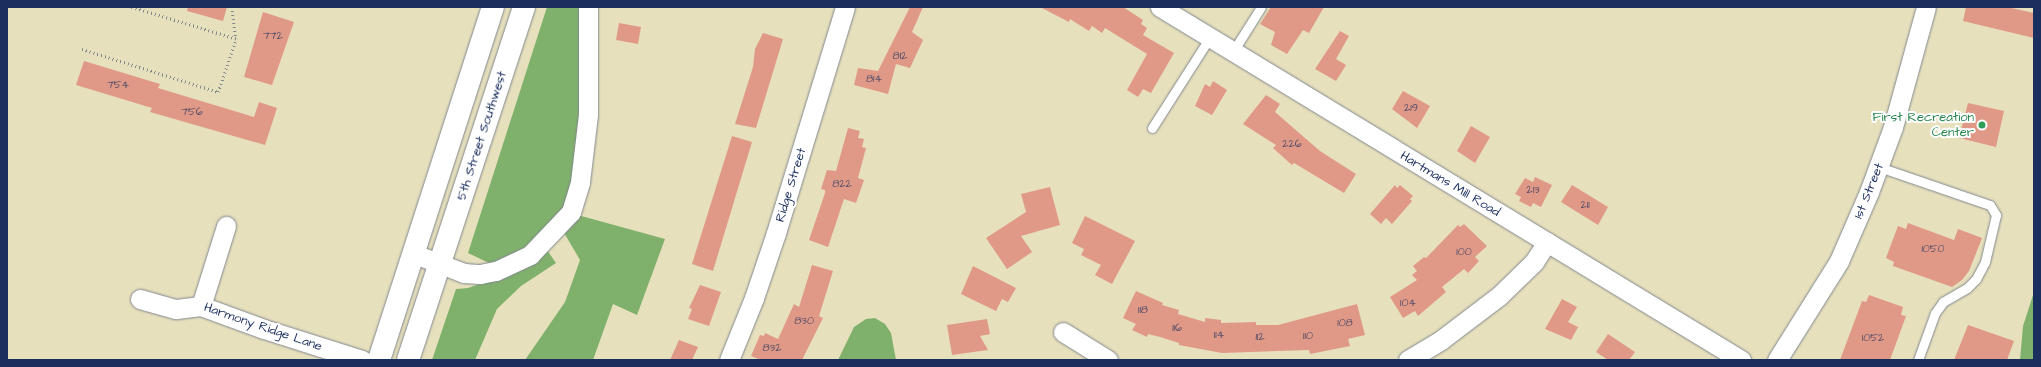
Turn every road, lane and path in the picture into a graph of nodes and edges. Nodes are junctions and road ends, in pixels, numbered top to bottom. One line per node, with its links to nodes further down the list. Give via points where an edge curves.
1 (131, 7): 11 (path)
2 (232, 7): 11 (path)
3 (492, 7): 18 (main road)
4 (524, 7): 19 (main road, 5th Street Southwest)
5 (588, 7): 19 (street, via 588,115 580,182 571,212 530,255 496,271 464,273)
6 (845, 7): 26 (street, Ridge Street, via 776,233)
7 (1160, 7): 10 (street, Hartmans Mill Road)
8 (1261, 7): 13 (lane)
9 (1926, 7): 15 (street, 1st Street, via 1912,64)
10 (1209, 38): 13 (street, Hartmans Mill Road); 14 (lane)
11 (236, 39): 12 (path, via 218,92)
12 (82, 49)
13 (1232, 53): 17 (street, Hartmans Mill Road)
14 (1152, 128)
15 (1879, 167): 30 (street, 1st Street, via 1839,261); 31 (lane, via 1990,205 1996,215 1982,267 1967,288 1943,302 1935,313)
16 (226, 226): 21 (street)
17 (1547, 242): 28 (street, via 1534,262 1499,296 1441,340); 29 (street, Hartmans Mill Road)
18 (412, 253): 19 (street); 24 (main road)
19 (440, 264): 25 (main road, 5th Street Southwest)
20 (140, 299): 21 (street, Harmony Ridge Lane, via 176,309)
21 (201, 306): 23 (street, Harmony Ridge Lane, via 264,330)
22 (1063, 332): 27 (street)
23 (362, 360)
24 (379, 360)
25 (408, 360)
26 (729, 360)
27 (1108, 360)
28 (1408, 360)
29 (1741, 360)
30 (1777, 360)
31 (1918, 360)

